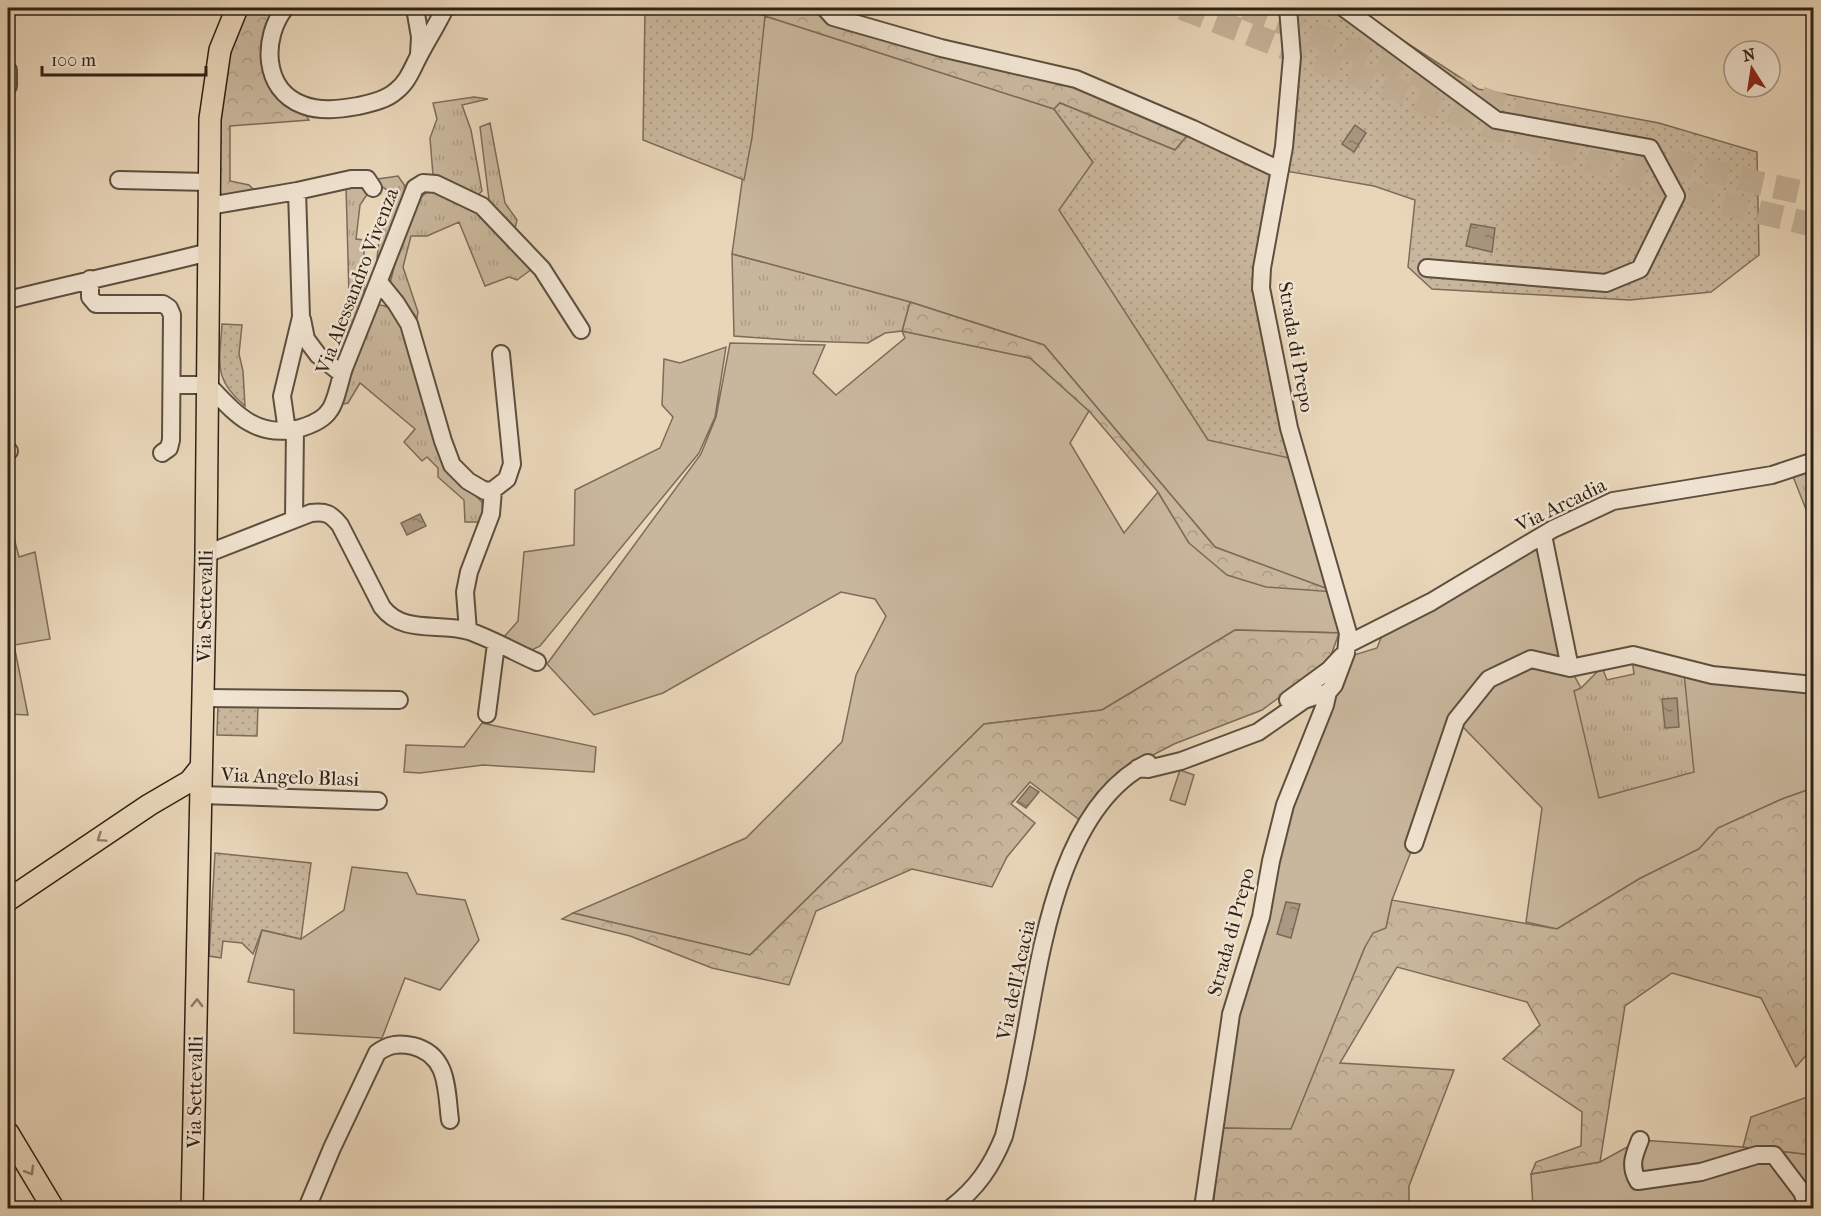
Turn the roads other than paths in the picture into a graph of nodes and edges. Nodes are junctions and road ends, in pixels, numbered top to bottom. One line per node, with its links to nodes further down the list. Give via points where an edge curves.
1 (237, 8): 13 (main road, Via Settevalli, via 219,50 213,86)
2 (285, 8): 8 (street, via 274,26 269,59 272,73 284,92 303,105 328,110 384,99 411,75)
3 (415, 8): 8 (street)
4 (445, 8): 8 (street)
5 (825, 8): 11 (street, via 833,17 941,48 1076,80)
6 (1288, 8): 11 (street, Strada di Prepo, via 1292,57)
7 (1344, 8): 18 (street, via 1496,120 1650,148 1676,196 1640,270 1606,283)
8 (419, 55)
9 (8, 70): 10 (street)
10 (8, 86)
11 (1280, 170): 39 (street, Strada di Prepo, via 1261,288 1289,428 1348,633)
12 (119, 180): 13 (street)
13 (210, 182): 16 (main road, Via Settevalli)
14 (374, 188): 15 (street, via 368,179 351,179)
15 (297, 191): 16 (street); 22 (street)
16 (209, 206): 17 (main road, Via Settevalli)
17 (209, 252): 19 (street); 27 (main road, Via Settevalli)
18 (1427, 268)
19 (90, 279): 21 (street); 26 (street, via 90,297 96,304 163,304 170,308)
20 (378, 282): 23 (street, Via Alessandro Vivenza, via 415,188 423,183 436,184 482,206 542,269); 25 (street, Via Alessandro Vivenza); 33 (street, via 409,324 452,465 468,481 485,491)
21 (8, 300)
22 (301, 317): 25 (street, via 306,339 318,355); 30 (street, via 282,396)
23 (581, 330)
24 (501, 354): 33 (street, via 512,464 507,479)
25 (342, 374): 30 (street, Via Alessandro Vivenza, via 330,411 317,421)
26 (172, 380): 27 (street); 31 (street, via 171,440)
27 (208, 380): 28 (main road, Via Settevalli); 29 (street)
28 (208, 412): 29 (street); 36 (main road, Via Settevalli)
29 (237, 415): 30 (street, via 259,428)
30 (291, 430): 34 (street)
31 (162, 453)
32 (1814, 461): 35 (street, Via Arcadia, via 1772,475 1613,501)
33 (493, 490): 37 (street, via 491,514 465,592)
34 (294, 519): 36 (street); 37 (street, via 311,513 332,514 389,616 405,624)
35 (1543, 535): 39 (street, Via Arcadia); 41 (street)
36 (206, 555): 45 (main road, Via Settevalli)
37 (468, 631): 38 (street)
38 (496, 644): 40 (street); 47 (street)
39 (1347, 649): 42 (street, Via dell'Acacia); 44 (street, Strada di Prepo)
40 (537, 662)
41 (1570, 669): 43 (street, via 1633,655 1712,675); 54 (street, via 1531,659 1489,679 1456,720)
42 (1312, 683): 44 (street); 49 (street, Via dell'Acacia, via 1266,716)
43 (1814, 685)
44 (1328, 692): 49 (street, via 1304,700 1258,732 1181,761); 63 (street, Strada di Prepo, via 1285,806 1261,917 1232,1014)
45 (203, 698): 46 (street); 48 (main road, Via Settevalli)
46 (399, 700)
47 (487, 714)
48 (201, 767): 50 (main road, Via Settevalli); 52 (main road, via 190,781)
49 (1138, 768): 62 (street, Via dell'Acacia, via 1098,807 1073,848 1041,957 1004,1136 983,1178)
50 (201, 795): 51 (street, Via Angelo Blasi); 53 (main road, Via Settevalli)
51 (378, 801)
52 (149, 805): 53 (main road, via 181,804 188,808); 55 (main road, one-way to 55)
53 (199, 829): 60 (main road, Via Settevalli, one-way to 53)
54 (1414, 844)
55 (8, 900)
56 (450, 1120): 61 (street, via 442,1069 434,1057 422,1048 387,1046 377,1053)
57 (8, 1133): 59 (main road, one-way to 59)
58 (1640, 1140): 64 (street, via 1633,1160 1638,1181 1701,1172 1758,1155 1774,1155 1802,1192)
59 (53, 1209)
60 (192, 1209)
61 (307, 1209)
62 (951, 1209)
63 (1203, 1209)
64 (1808, 1209)

